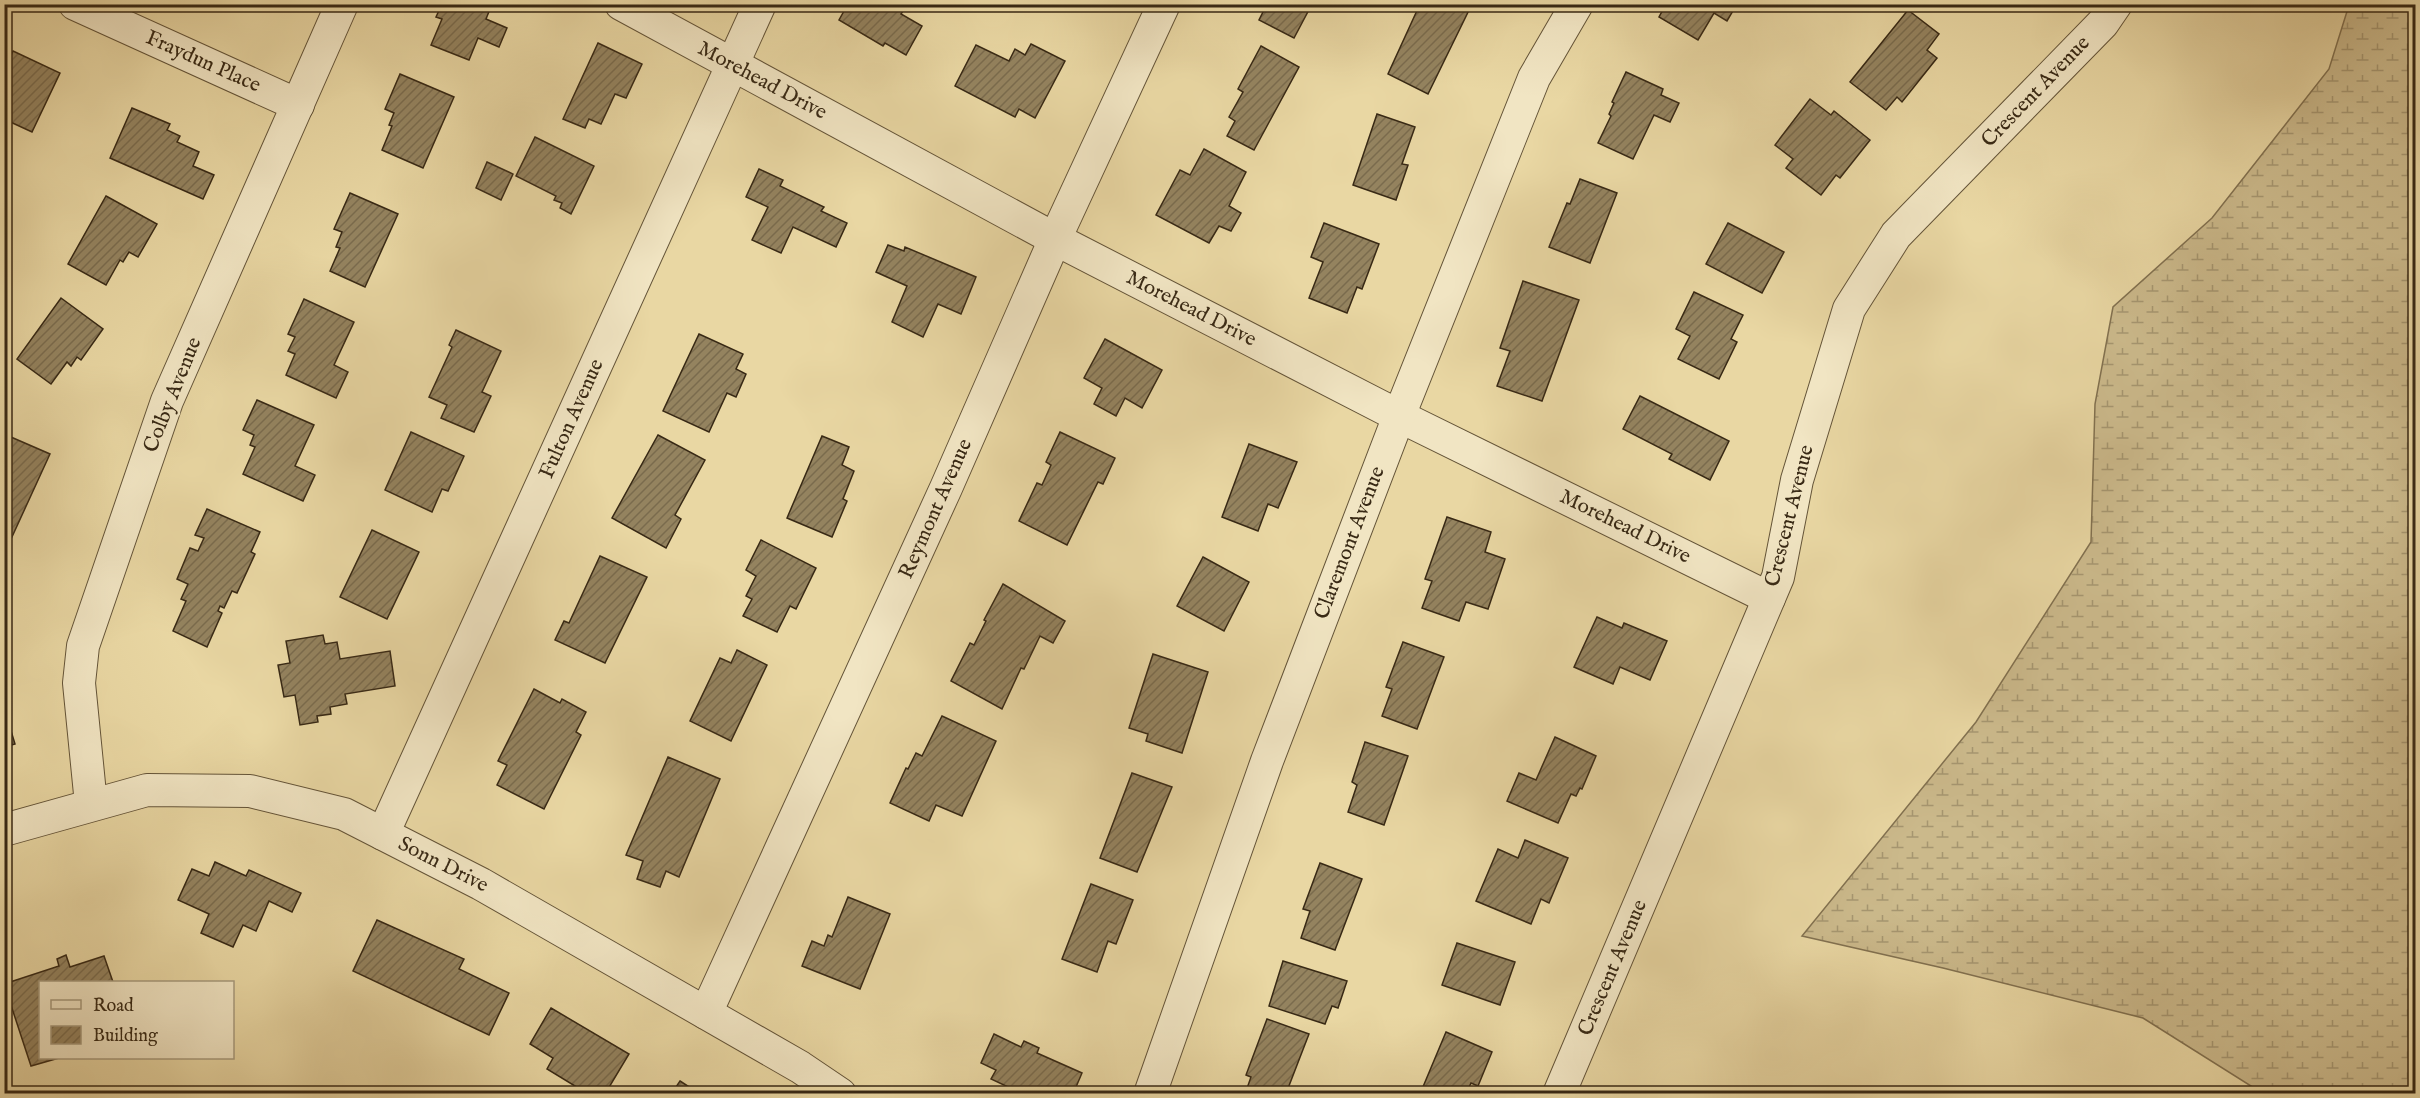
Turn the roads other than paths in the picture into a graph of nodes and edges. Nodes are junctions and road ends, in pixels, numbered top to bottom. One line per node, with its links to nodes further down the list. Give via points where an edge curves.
1 (75, 4): 9 (street, Fraydun Place)
2 (342, 4): 9 (street, Colby Avenue)
3 (621, 4): 8 (street, Morehead Drive)
4 (760, 4): 8 (street, Fulton Avenue)
5 (1164, 4): 10 (street, Reymont Avenue)
6 (1577, 4): 11 (street, Claremont Avenue, via 1534,78)
7 (2116, 4): 12 (street, Crescent Avenue, via 2103,24 1896,235 1849,309 1797,480 1778,577)
8 (733, 65): 10 (street, Morehead Drive); 15 (street, Fulton Avenue)
9 (298, 105): 13 (street, Colby Avenue, via 167,401 83,646 80,683)
10 (1055, 239): 11 (street, Morehead Drive); 16 (street, Reymont Avenue)
11 (1399, 417): 12 (street, Morehead Drive); 18 (street, Claremont Avenue, via 1267,761)
12 (1769, 598): 19 (street, Crescent Avenue)
13 (91, 804): 14 (street, Sonn Drive); 15 (street, Sonn Drive, via 147,790 250,791 344,814)
14 (4, 830)
15 (383, 834): 16 (street, Sonn Drive, via 482,884)
16 (706, 1013): 17 (street, Sonn Drive)
17 (840, 1094)
18 (1150, 1094)
19 (1559, 1094)

